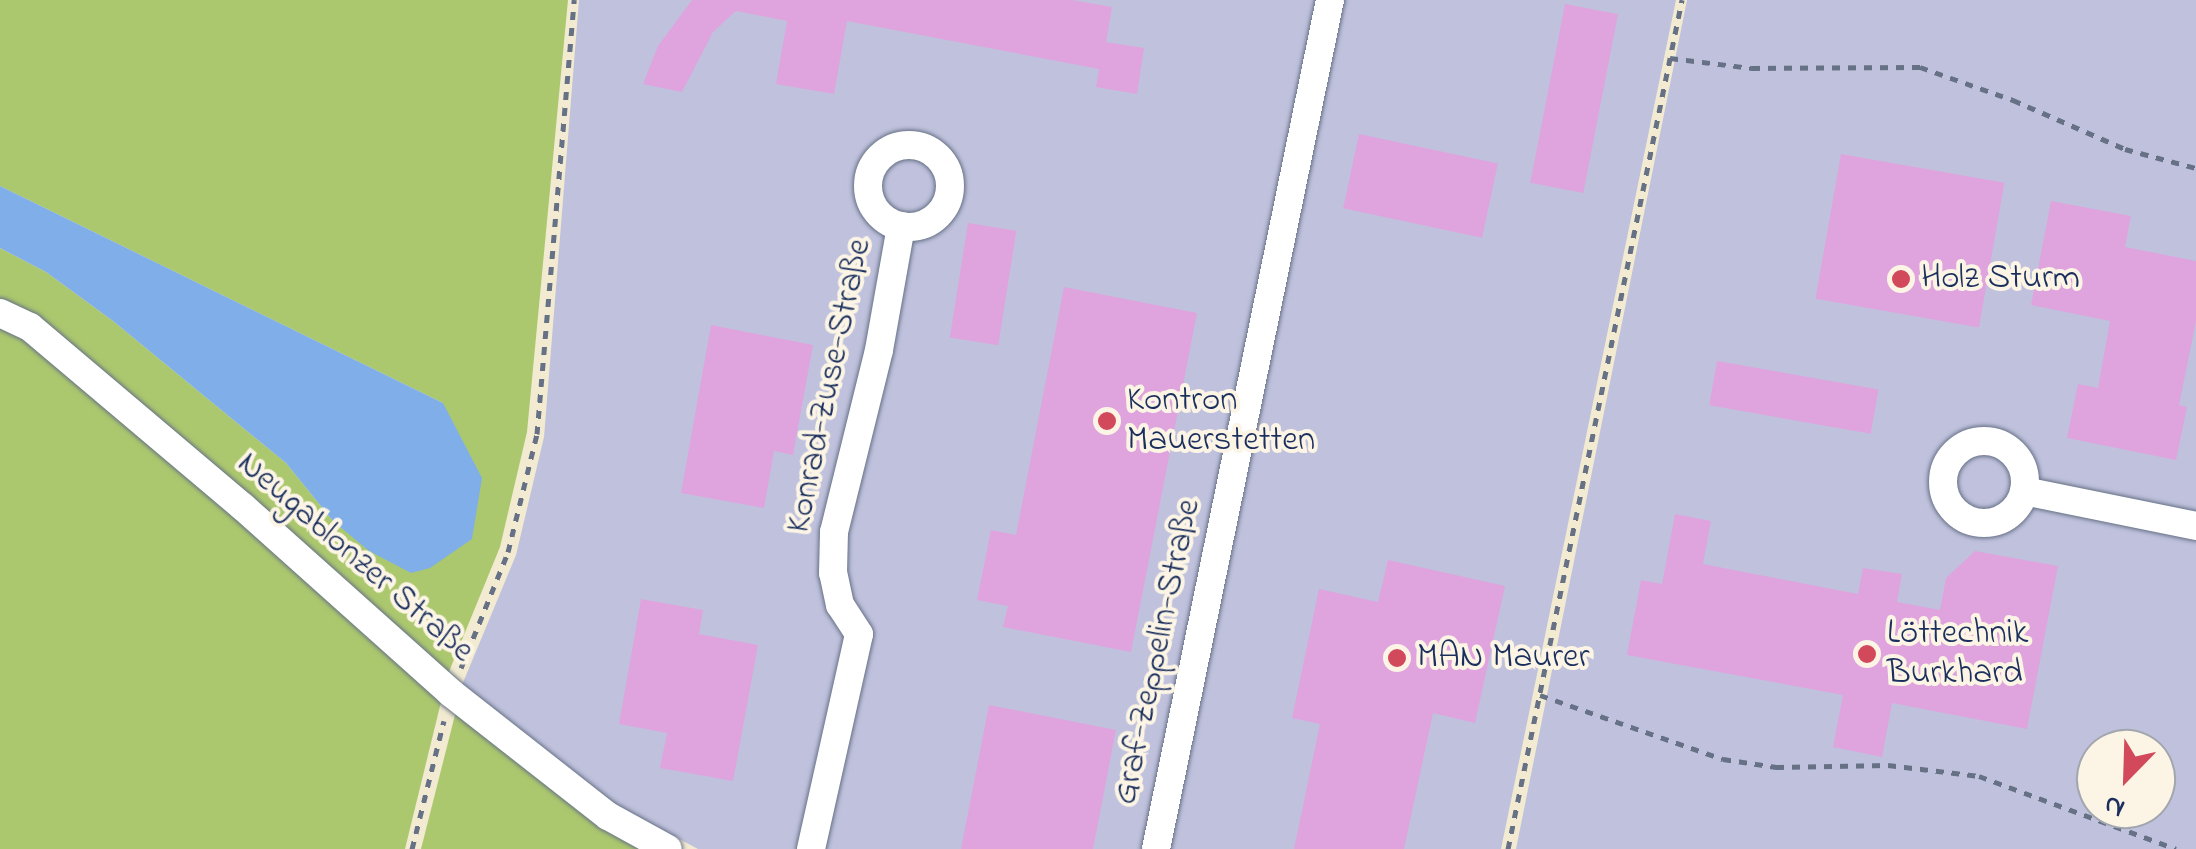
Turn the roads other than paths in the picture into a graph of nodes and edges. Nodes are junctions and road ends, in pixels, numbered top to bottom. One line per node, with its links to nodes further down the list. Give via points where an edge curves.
1 (1330, 0): 8 (street, Graf-Zeppelin-Straße)
2 (901, 226): 7 (street, Konrad-Zuse-Straße, via 834,532 840,605 859,634)
3 (0, 313): 6 (street, Neugablonzer Straße, via 30,327 451,692 608,816)
4 (2024, 491): 5 (street)
5 (2196, 526)
6 (668, 849)
7 (811, 849)
8 (1156, 849)

